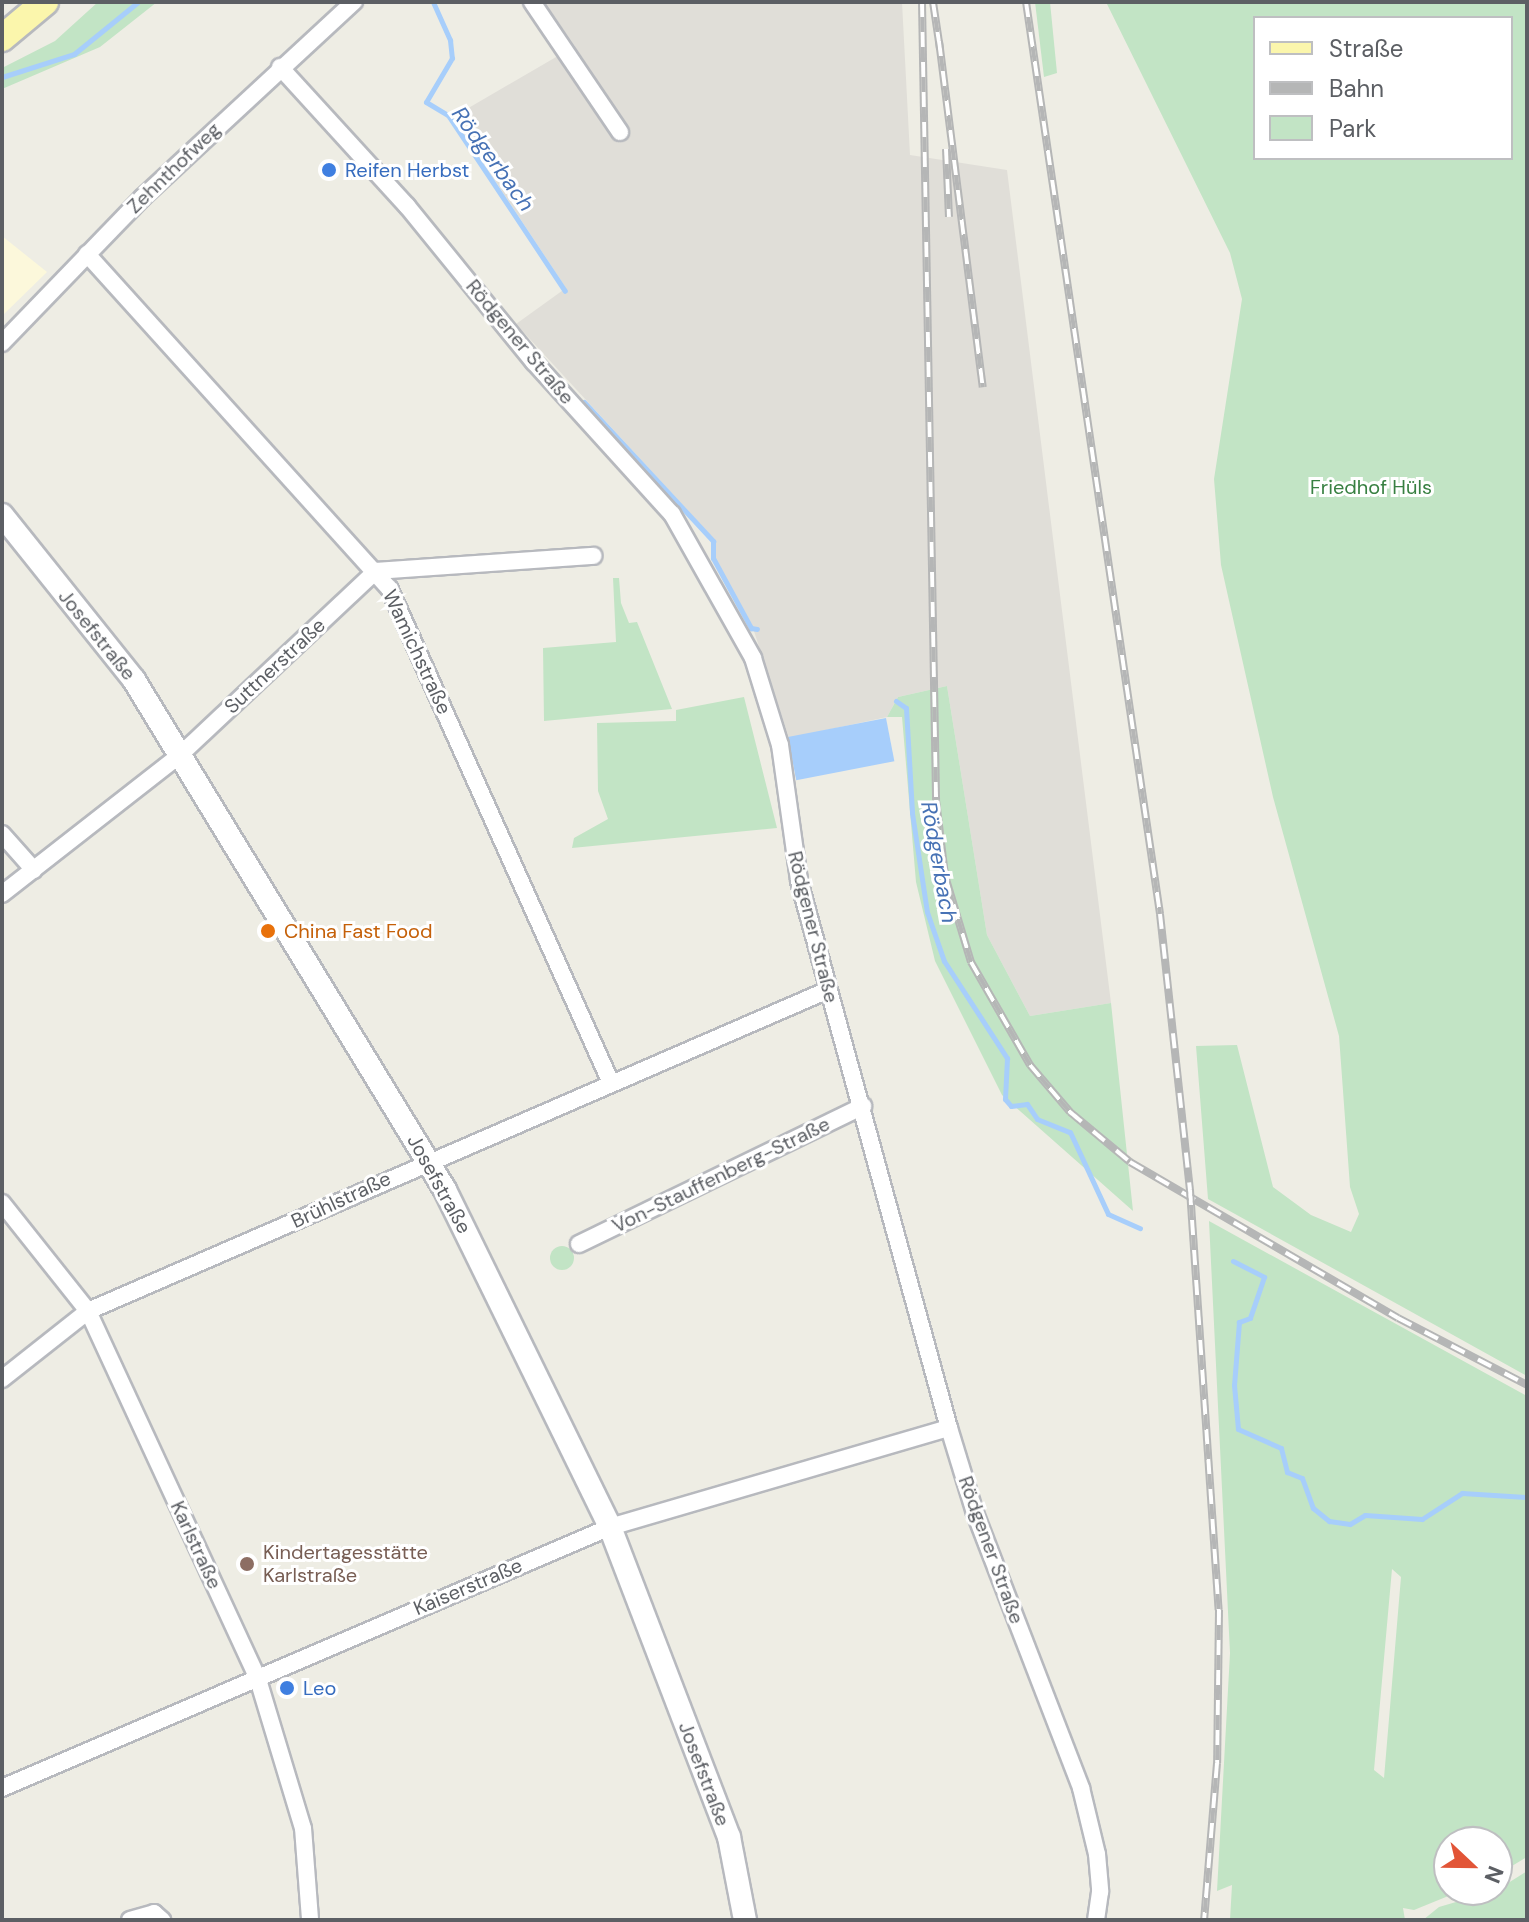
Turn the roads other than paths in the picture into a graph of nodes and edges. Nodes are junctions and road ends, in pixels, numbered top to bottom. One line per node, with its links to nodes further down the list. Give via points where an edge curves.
1 (45, 2): 4 (main road)
2 (354, 2): 5 (street, Zehnthofweg)
3 (532, 2): 6 (street)
4 (4, 34)
5 (280, 67): 7 (street, Zehnthofweg); 16 (street, Rödgener Straße, via 407,206 692,543 767,694 780,745 799,881)
6 (620, 132)
7 (87, 254): 8 (street, Zehnthofweg); 11 (street, Wamichstraße)
8 (2, 343)
9 (2, 515): 12 (street, Josefstraße, via 134,680)
10 (593, 556): 11 (street)
11 (376, 571): 12 (street, Suttnerstraße); 17 (street, Wamichstraße, via 389,588)
12 (181, 754): 14 (street, Suttnerstraße); 19 (street, Josefstraße)
13 (2, 834): 14 (street)
14 (34, 870): 15 (street, Suttnerstraße)
15 (2, 894)
16 (828, 990): 17 (street, Brühlstraße); 18 (street, Rödgener Straße)
17 (611, 1083): 19 (street, Brühlstraße)
18 (863, 1106): 21 (street, Von-Stauffenberg-Straße); 24 (street, Rödgener Straße)
19 (427, 1160): 22 (street, Brühlstraße); 25 (street, Josefstraße, via 497,1290)
20 (2, 1203): 22 (street, Karlstraße)
21 (579, 1244)
22 (88, 1311): 23 (street, Brühlstraße); 26 (street, Karlstraße)
23 (2, 1379)
24 (949, 1428): 25 (street, Kaiserstraße); 32 (street, Rödgener Straße, via 975,1513 1081,1788 1097,1854)
25 (610, 1527): 26 (street, Kaiserstraße); 31 (street, Josefstraße, via 729,1837)
26 (257, 1676): 27 (street, Kaiserstraße); 30 (street, Karlstraße, via 303,1828)
27 (2, 1788)
28 (130, 1920): 29 (street, via 154,1913)
29 (162, 1920)
30 (310, 1920)
31 (745, 1920)
32 (1096, 1920)

